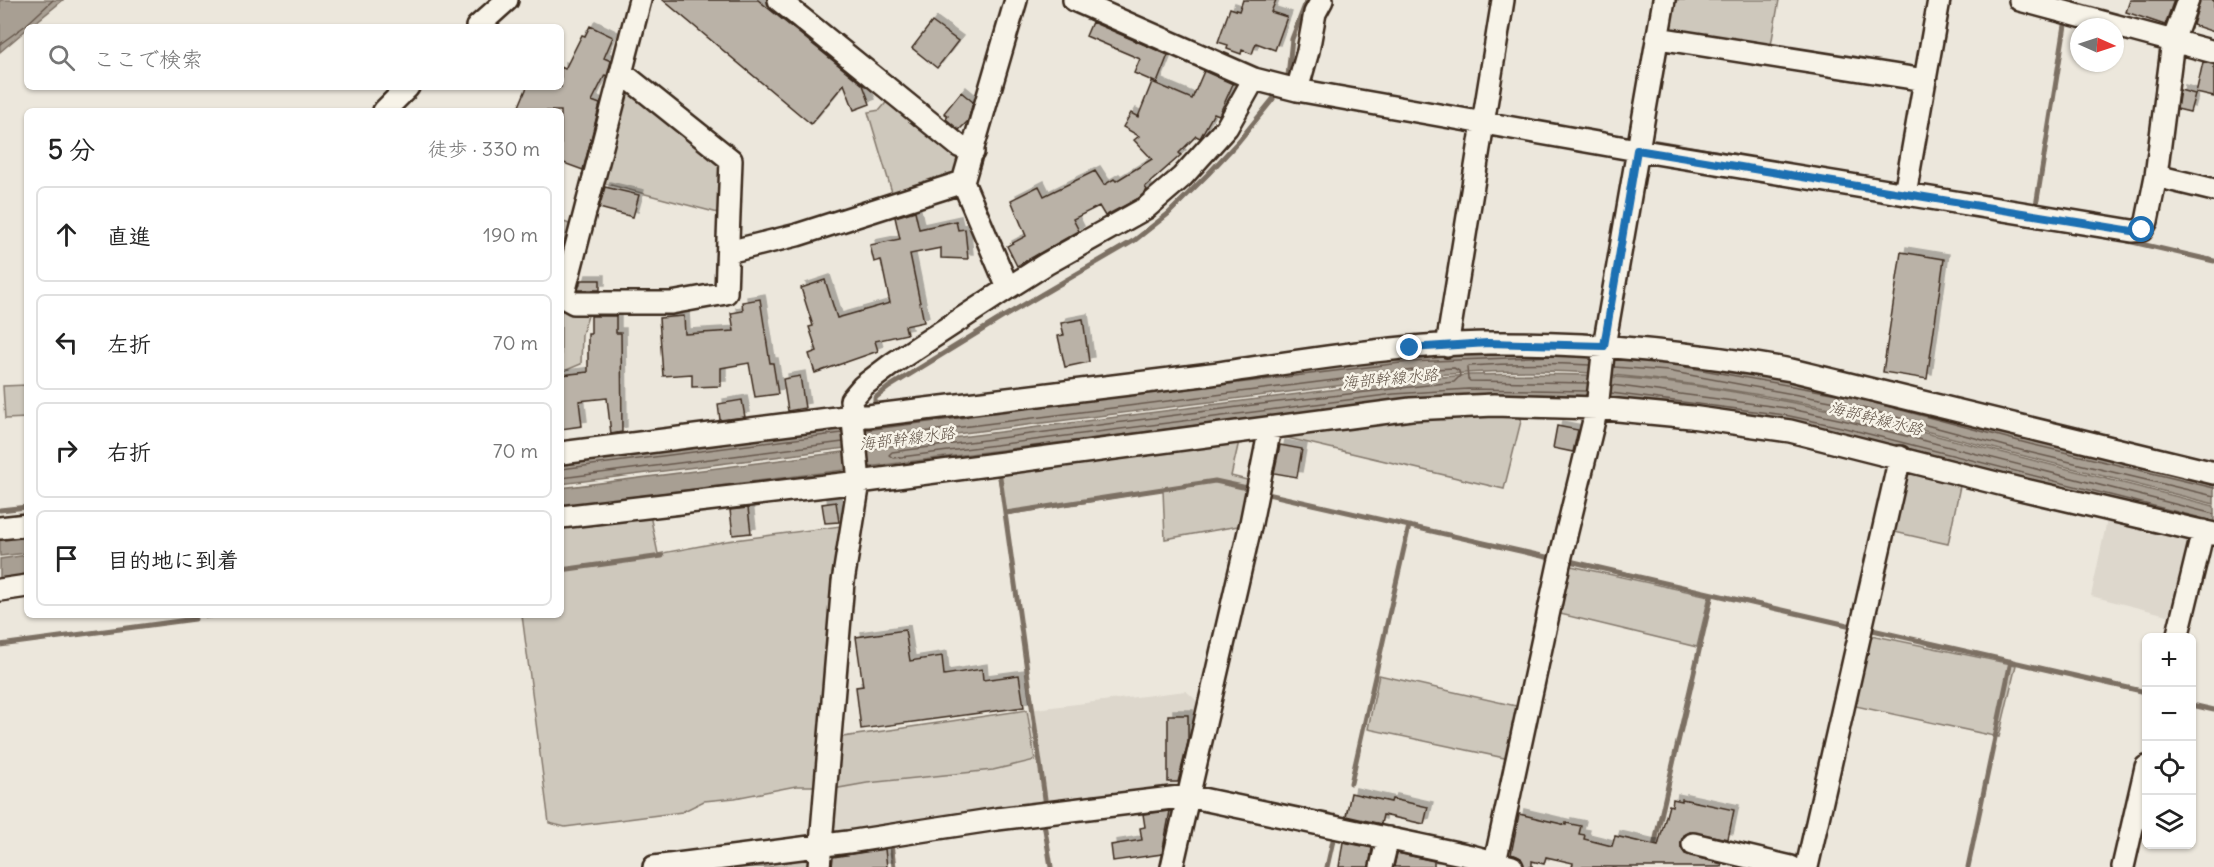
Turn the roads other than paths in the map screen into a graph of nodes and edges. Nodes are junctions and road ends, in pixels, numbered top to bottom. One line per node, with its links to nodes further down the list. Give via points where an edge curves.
1 (507, 0): 12 (street)
2 (640, 0): 16 (street)
3 (779, 0): 24 (street, via 959,146)
4 (1016, 0): 24 (street)
5 (1074, 0): 17 (street)
6 (1322, 0): 20 (street, via 1315,13)
7 (1503, 0): 22 (street)
8 (1664, 0): 13 (street)
9 (1939, 0): 18 (street)
10 (2020, 0): 14 (street)
11 (2188, 0): 14 (street)
12 (480, 24)
13 (1658, 38): 18 (street); 23 (street)
14 (2173, 41): 15 (street); 25 (street)
15 (2214, 52)
16 (621, 72): 29 (street, via 732,160); 31 (street)
17 (1254, 80): 20 (street); 30 (street, via 1227,127 1182,177 1146,208)
18 (1925, 80): 28 (street)
19 (405, 90): 21 (street)
20 (1298, 90): 22 (street)
21 (387, 108)
22 (1483, 123): 23 (street); 33 (street)
23 (1637, 150): 28 (street); 34 (street)
24 (972, 152): 26 (street)
25 (2156, 176): 27 (street); 28 (street, via 2147,221 2142,230 2132,231)
26 (963, 182): 29 (street, via 797,235); 30 (street)
27 (2214, 190)
28 (1905, 194)
29 (728, 252): 32 (street, via 726,294 671,303 574,303)
30 (1008, 288): 36 (street, via 863,386 851,400)
31 (564, 293)
32 (564, 298)
33 (1447, 346): 34 (street); 36 (street)
34 (1604, 346): 35 (street); 40 (street, via 1791,370)
35 (1597, 404): 37 (street, via 1411,408); 39 (street, via 1790,431); 54 (street, via 1559,564)
36 (852, 416): 38 (street); 41 (street)
37 (1270, 428): 41 (street); 50 (street)
38 (564, 453)
39 (1900, 457): 45 (street); 60 (street)
40 (2214, 473)
41 (858, 477): 42 (street); 52 (street, via 843,582)
42 (564, 517)
43 (24, 525): 44 (street)
44 (0, 528)
45 (2208, 533): 48 (street)
46 (24, 586): 47 (street)
47 (0, 590)
48 (2178, 633)
49 (2142, 784): 61 (street)
50 (1188, 796): 51 (street); 52 (street); 57 (street)
51 (1388, 838): 54 (street); 58 (street)
52 (821, 844): 55 (street); 56 (street)
53 (1693, 844): 59 (street)
54 (1500, 866)
55 (654, 867)
56 (819, 867)
57 (1172, 867)
58 (1381, 867)
59 (1791, 867)
60 (1808, 867)
61 (2123, 867)

